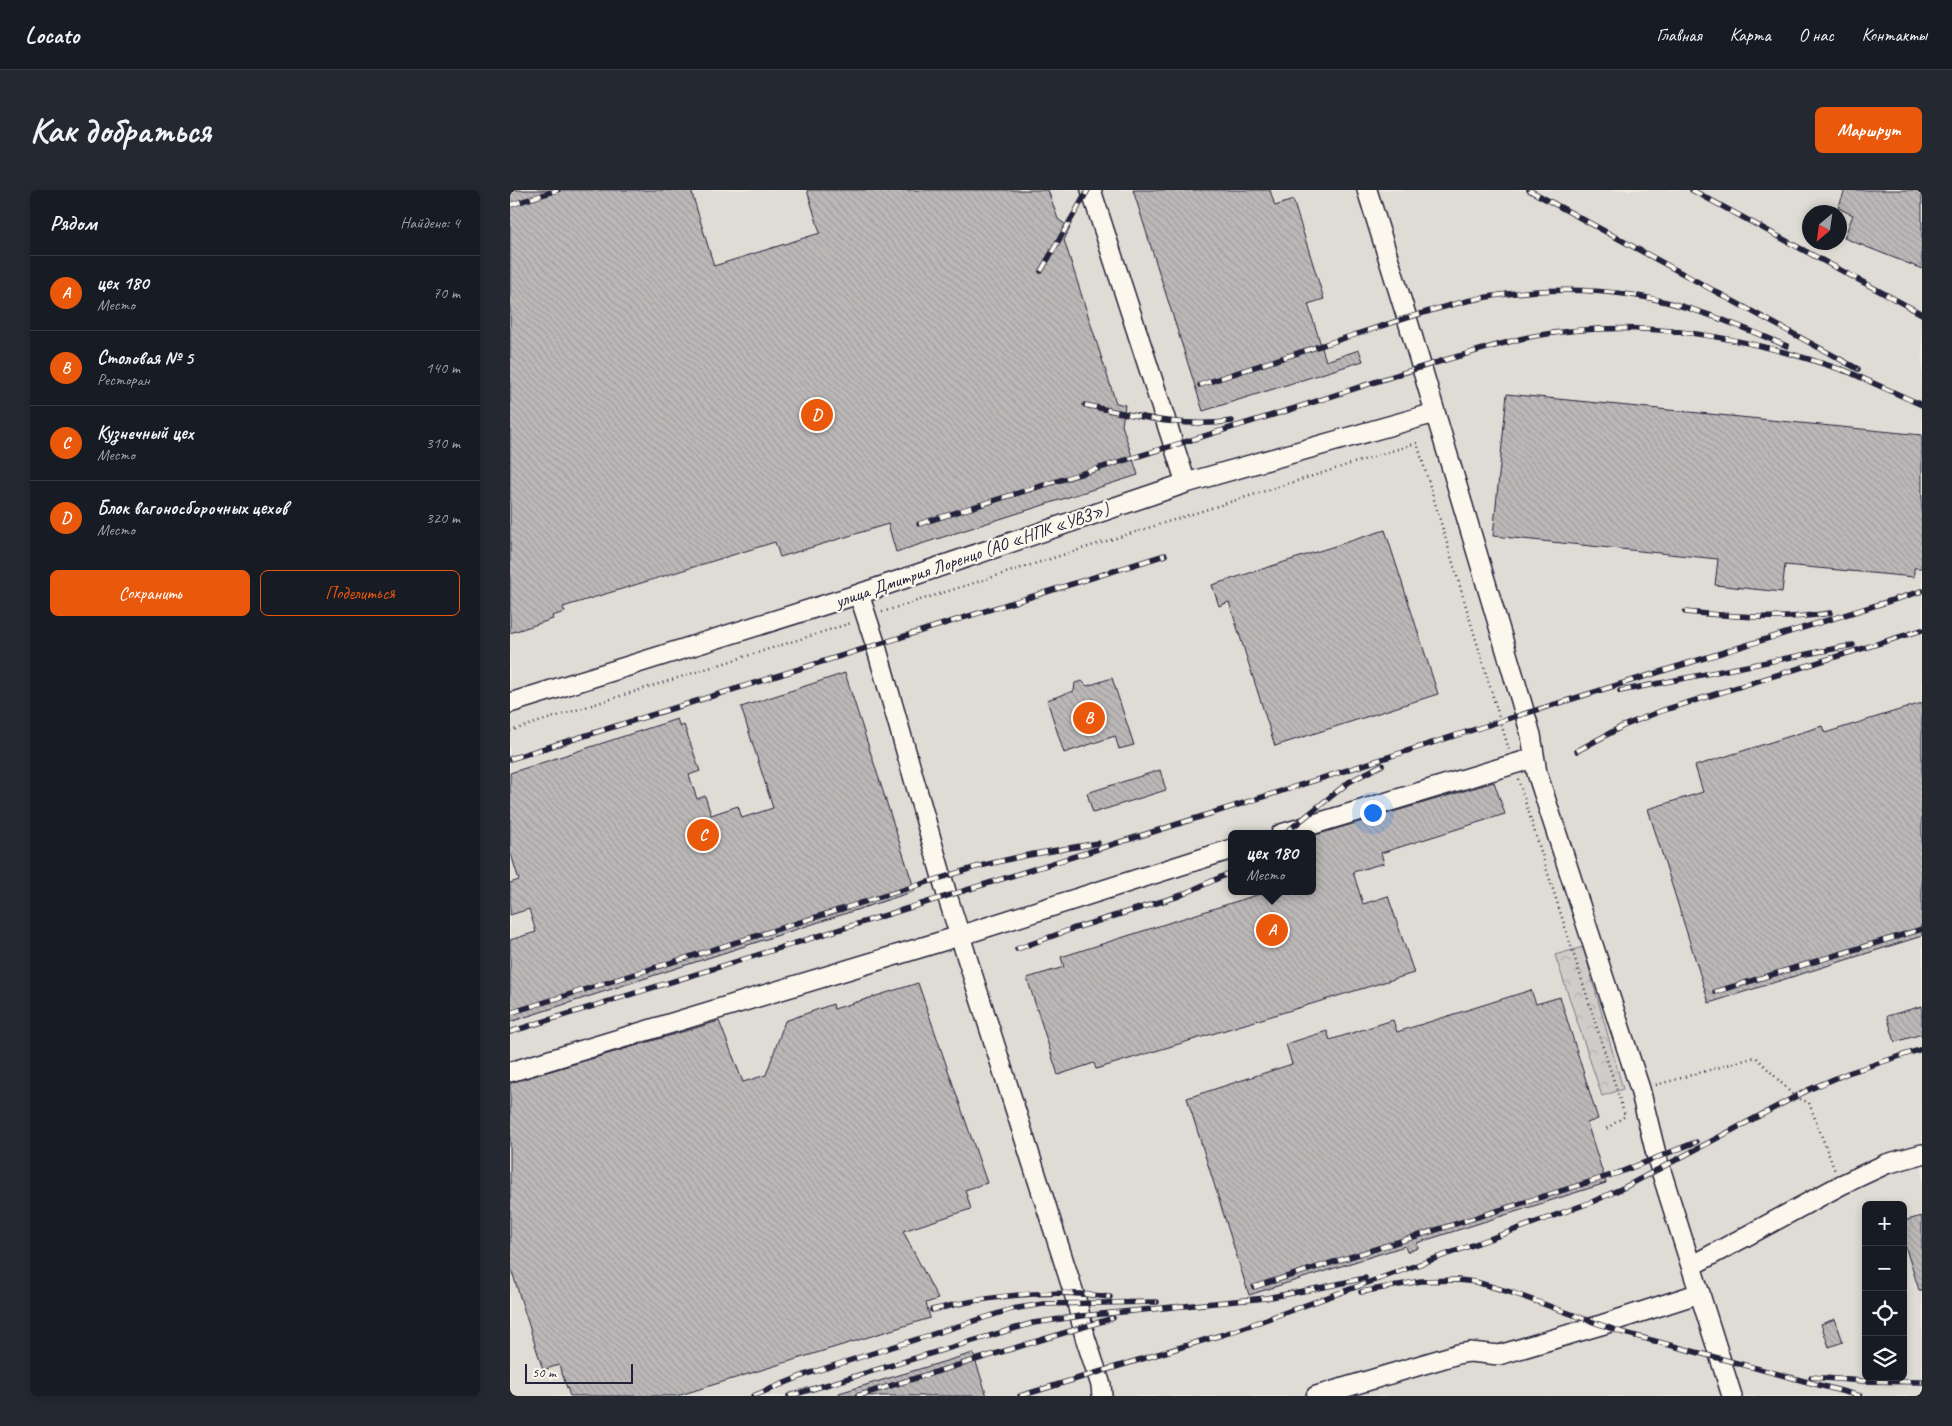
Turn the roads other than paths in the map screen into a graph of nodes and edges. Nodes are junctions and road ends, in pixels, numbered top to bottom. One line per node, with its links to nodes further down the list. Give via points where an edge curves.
1 (1091, 190): 4 (lane)
2 (1367, 190): 3 (lane)
3 (1435, 413): 4 (lane, улица Дмитрия Лоренцо (АО «НПК «УВЗ»)); 7 (lane, via 1525,714)
4 (1186, 483): 5 (lane, улица Дмитрия Лоренцо (АО «НПК «УВЗ»))
5 (859, 594): 6 (lane, улица Дмитрия Лоренцо (АО «НПК «УВЗ»)); 10 (lane)
6 (510, 703)
7 (1534, 758): 8 (lane); 13 (lane, via 1640,1089 1657,1158)
8 (1294, 830)
9 (1228, 850): 10 (lane)
10 (961, 935): 11 (lane); 15 (lane, via 1077,1303)
11 (510, 1072)
12 (1922, 1154): 13 (lane, via 1886,1164 1841,1185)
13 (1692, 1266): 14 (lane)
14 (1700, 1293): 16 (lane, via 1499,1356 1470,1352 1458,1354); 17 (lane)
15 (1102, 1396)
16 (1316, 1396)
17 (1732, 1396)

